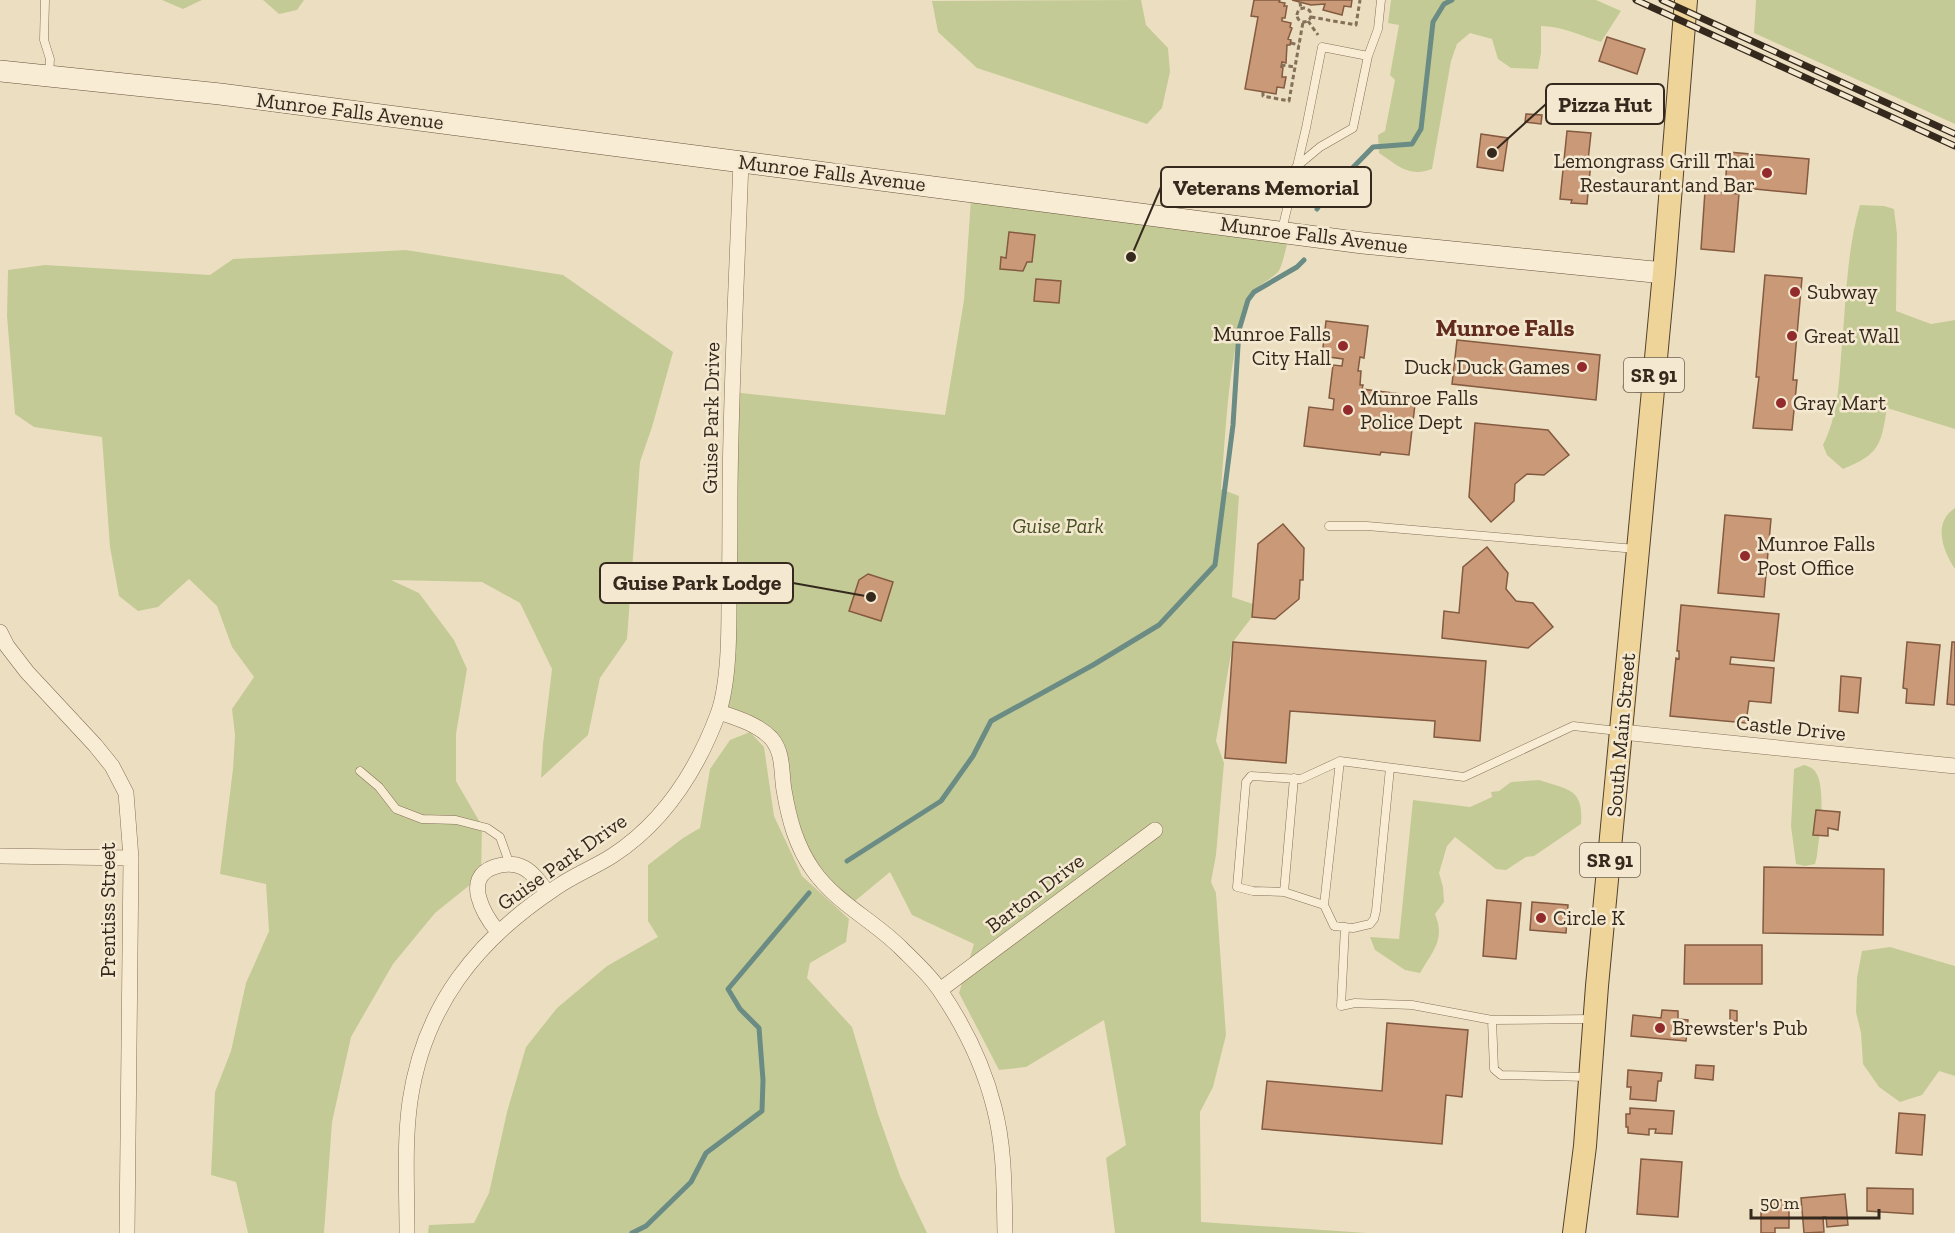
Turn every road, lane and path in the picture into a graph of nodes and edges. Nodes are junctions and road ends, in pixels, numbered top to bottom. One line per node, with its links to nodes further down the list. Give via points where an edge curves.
1 (45, 0): 17 (lane, via 44,40 50,59)
2 (1360, 0): 7 (path, via 1356,25)
3 (1381, 0): 13 (lane, via 1378,29)
4 (1686, 0): 22 (main road, SR 91)
5 (1300, 2): 6 (path)
6 (1301, 10): 7 (path, via 1308,10); 9 (path, via 1298,17)
7 (1311, 17): 8 (path)
8 (1308, 21): 9 (path); 10 (path)
9 (1303, 22): 12 (path)
10 (1318, 35)
11 (1291, 43): 12 (path)
12 (1299, 45): 15 (path)
13 (1368, 56): 20 (lane, via 1353,128); 20 (lane, via 1322,47)
14 (1281, 65): 15 (path)
15 (1295, 67): 18 (path, via 1289,101 1263,96)
16 (0, 70): 17 (street, Munroe Falls Avenue)
17 (49, 76): 19 (street, Munroe Falls Avenue)
18 (1263, 92)
19 (741, 161): 21 (street, Munroe Falls Avenue); 28 (street, Guise Park Drive, via 732,392 729,641)
20 (1296, 167): 21 (lane)
21 (1282, 232): 22 (street, Munroe Falls Avenue)
22 (1664, 273): 24 (main road, South Main Street / SR 91)
23 (1627, 387): 24 (lane)
24 (1653, 390): 26 (main road, South Main Street / SR 91)
25 (1329, 526): 26 (lane)
26 (1638, 549): 29 (main road, South Main Street / SR 91)
27 (0, 632): 37 (street, Prentiss Street, via 27,672 95,745 120,780 126,793)
28 (719, 712): 40 (street, Guise Park Drive, via 691,772 650,826 611,857); 44 (street, via 752,724 773,740 782,761 792,827 812,868 834,894 901,948)
29 (1622, 732): 31 (street, Castle Drive); 32 (lane, via 1573,726 1464,777); 45 (main road, South Main Street / SR 91)
30 (1340, 761): 32 (lane); 34 (lane, via 1301,779); 41 (lane)
31 (1955, 766)
32 (1390, 768): 42 (lane, via 1374,919 1370,924)
33 (360, 771): 38 (lane, via 396,809 422,819 456,820 487,828 500,837)
34 (1294, 778): 39 (lane); 39 (lane, via 1247,778 1236,883 1240,889)
35 (1155, 830): 44 (street, Barton Drive)
36 (0, 856): 37 (street)
37 (131, 858): 48 (street, Prentiss Street)
38 (510, 864): 40 (street, via 522,867); 43 (street, via 488,869 478,886 482,909)
39 (1284, 892): 41 (lane)
40 (548, 893): 43 (street, Guise Park Drive)
41 (1324, 905): 42 (lane, via 1334,926)
42 (1345, 927): 46 (lane, via 1341,1006 1412,1005)
43 (498, 932): 49 (street, Guise Park Drive, via 464,969 447,995 418,1061 407,1141)
44 (940, 990): 50 (street, via 969,1042 995,1108 1004,1175)
45 (1595, 1019): 46 (lane); 47 (main road, South Main Street / SR 91)
46 (1492, 1020): 47 (lane, via 1497,1073)
47 (1590, 1077): 51 (main road, South Main Street / SR 91)
48 (127, 1233)
49 (407, 1233)
50 (1005, 1233)
51 (1574, 1233)

